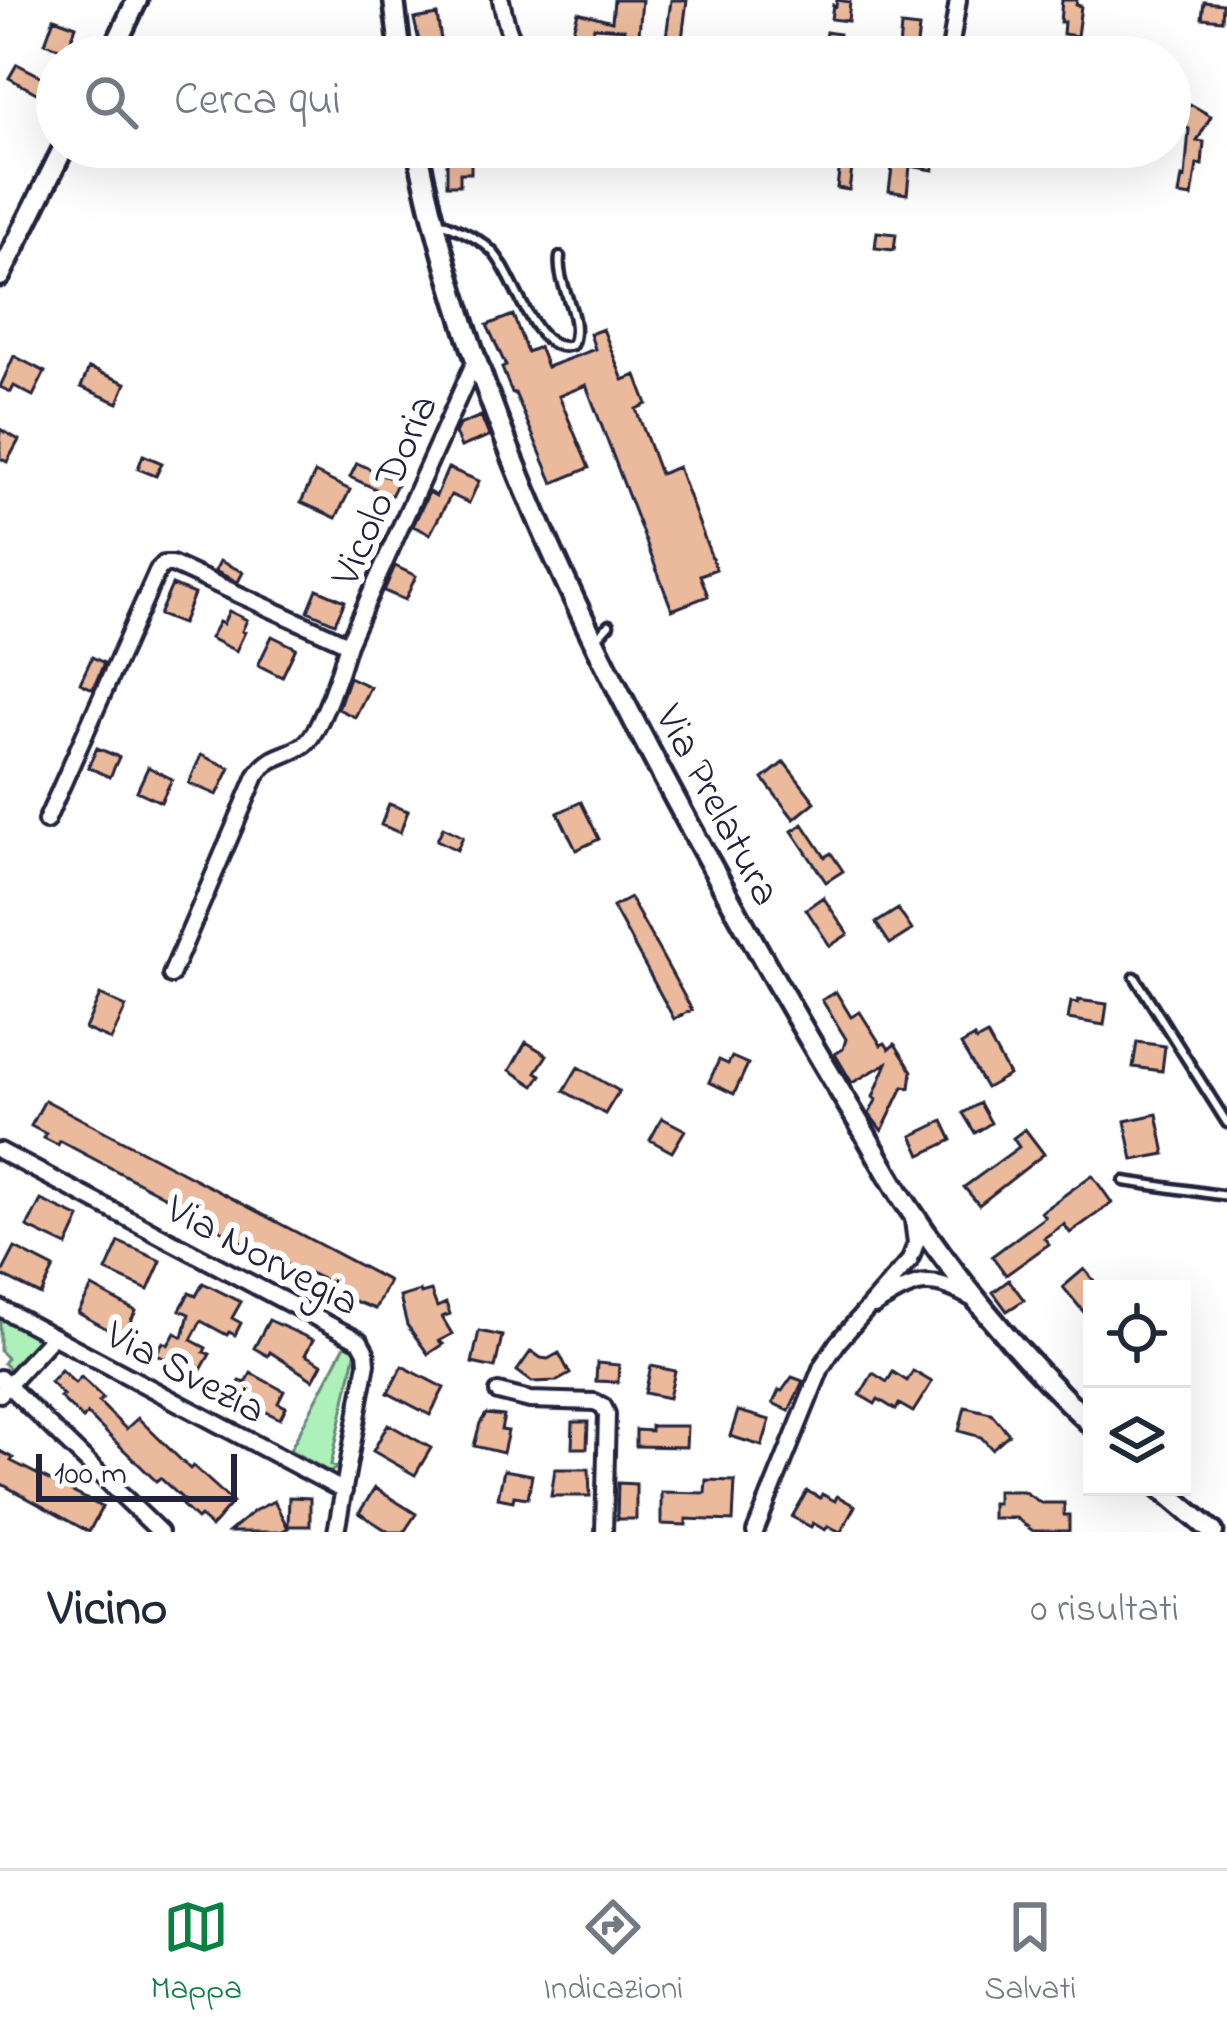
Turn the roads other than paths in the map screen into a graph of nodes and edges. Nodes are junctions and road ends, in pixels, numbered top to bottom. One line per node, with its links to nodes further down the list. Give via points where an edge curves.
1 (137, 0): 5 (street)
2 (394, 0): 6 (street)
3 (500, 0): 7 (street)
4 (958, 0): 8 (street)
5 (120, 36)
6 (398, 36)
7 (511, 36)
8 (952, 36)
9 (52, 168): 12 (street)
10 (422, 168): 11 (street, Via Prelatura)
11 (433, 218): 13 (lane, via 494,252 542,338 565,348 576,332); 15 (street, Via Prelatura)
12 (5, 250): 14 (street)
13 (560, 257)
14 (0, 276)
15 (476, 361): 17 (street, Via Prelatura); 18 (street, Vicolo Doria)
16 (609, 625): 17 (lane)
17 (595, 640): 26 (street, Via Prelatura, via 695,838)
18 (348, 644): 19 (street, Vicolo Doria, via 164,564); 20 (street, Vicolo Doria, via 311,738 256,776)
19 (46, 821)
20 (172, 975)
21 (1136, 977): 22 (lane)
22 (1227, 1124)
23 (0, 1151): 34 (street, Via Norvegia, via 360,1341 367,1363)
24 (1124, 1180): 25 (lane)
25 (1227, 1196)
26 (910, 1210): 27 (street, Via Prelatura); 29 (street, via 913,1254)
27 (978, 1301): 29 (street, via 926,1282); 33 (street, Via Prelatura)
28 (0, 1308): 30 (street, Via Svezia)
29 (865, 1312): 39 (street, via 821,1366)
30 (53, 1336): 31 (street); 34 (street, Via Svezia)
31 (2, 1386): 36 (street)
32 (498, 1392): 38 (street, via 605,1409)
33 (1083, 1415)
34 (344, 1491): 37 (street, Via Norvegia)
35 (1171, 1496): 40 (street)
36 (160, 1532)
37 (336, 1532)
38 (604, 1532)
39 (755, 1532)
40 (1213, 1532)

